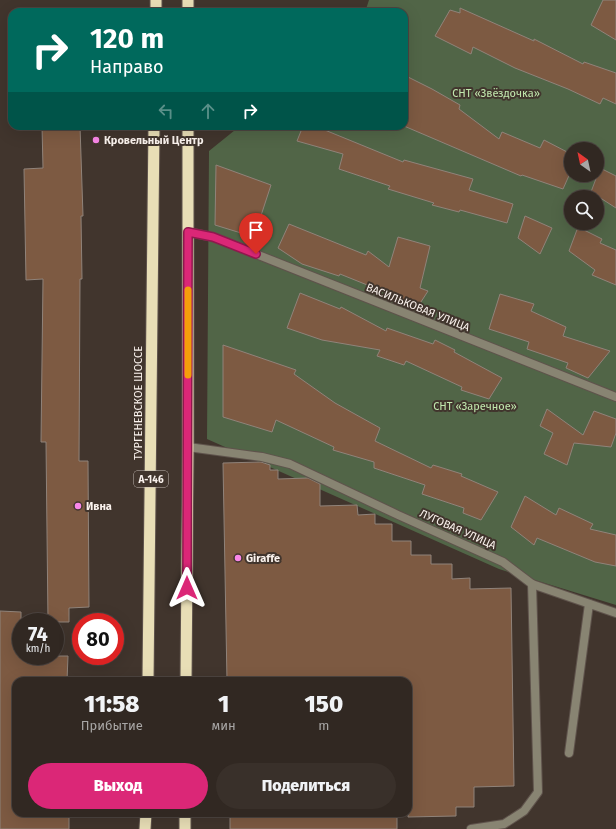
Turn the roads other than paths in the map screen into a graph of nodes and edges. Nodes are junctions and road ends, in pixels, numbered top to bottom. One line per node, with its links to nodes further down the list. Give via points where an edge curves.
1 (154, 130): 9 (highway, ТУРГЕНЕВСКОЕ ШОССЕ / А-146)
2 (188, 130): 3 (highway)
3 (188, 232): 4 (street, ВАСИЛЬКОВАЯ УЛИЦА, via 213,237); 5 (highway)
4 (616, 397)
5 (188, 447): 6 (street, ЛУГОВАЯ УЛИЦА, via 262,456 290,464 503,562); 10 (highway)
6 (532, 584): 7 (street, ЛУГОВАЯ УЛИЦА); 16 (street, via 538,792 524,811 504,824)
7 (589, 604): 8 (street, ЛУГОВАЯ УЛИЦА); 11 (street)
8 (616, 612)
9 (148, 677)
10 (186, 677)
11 (569, 753)
12 (146, 817): 14 (highway)
13 (185, 817): 15 (highway)
14 (145, 829)
15 (185, 829)
16 (471, 829)

